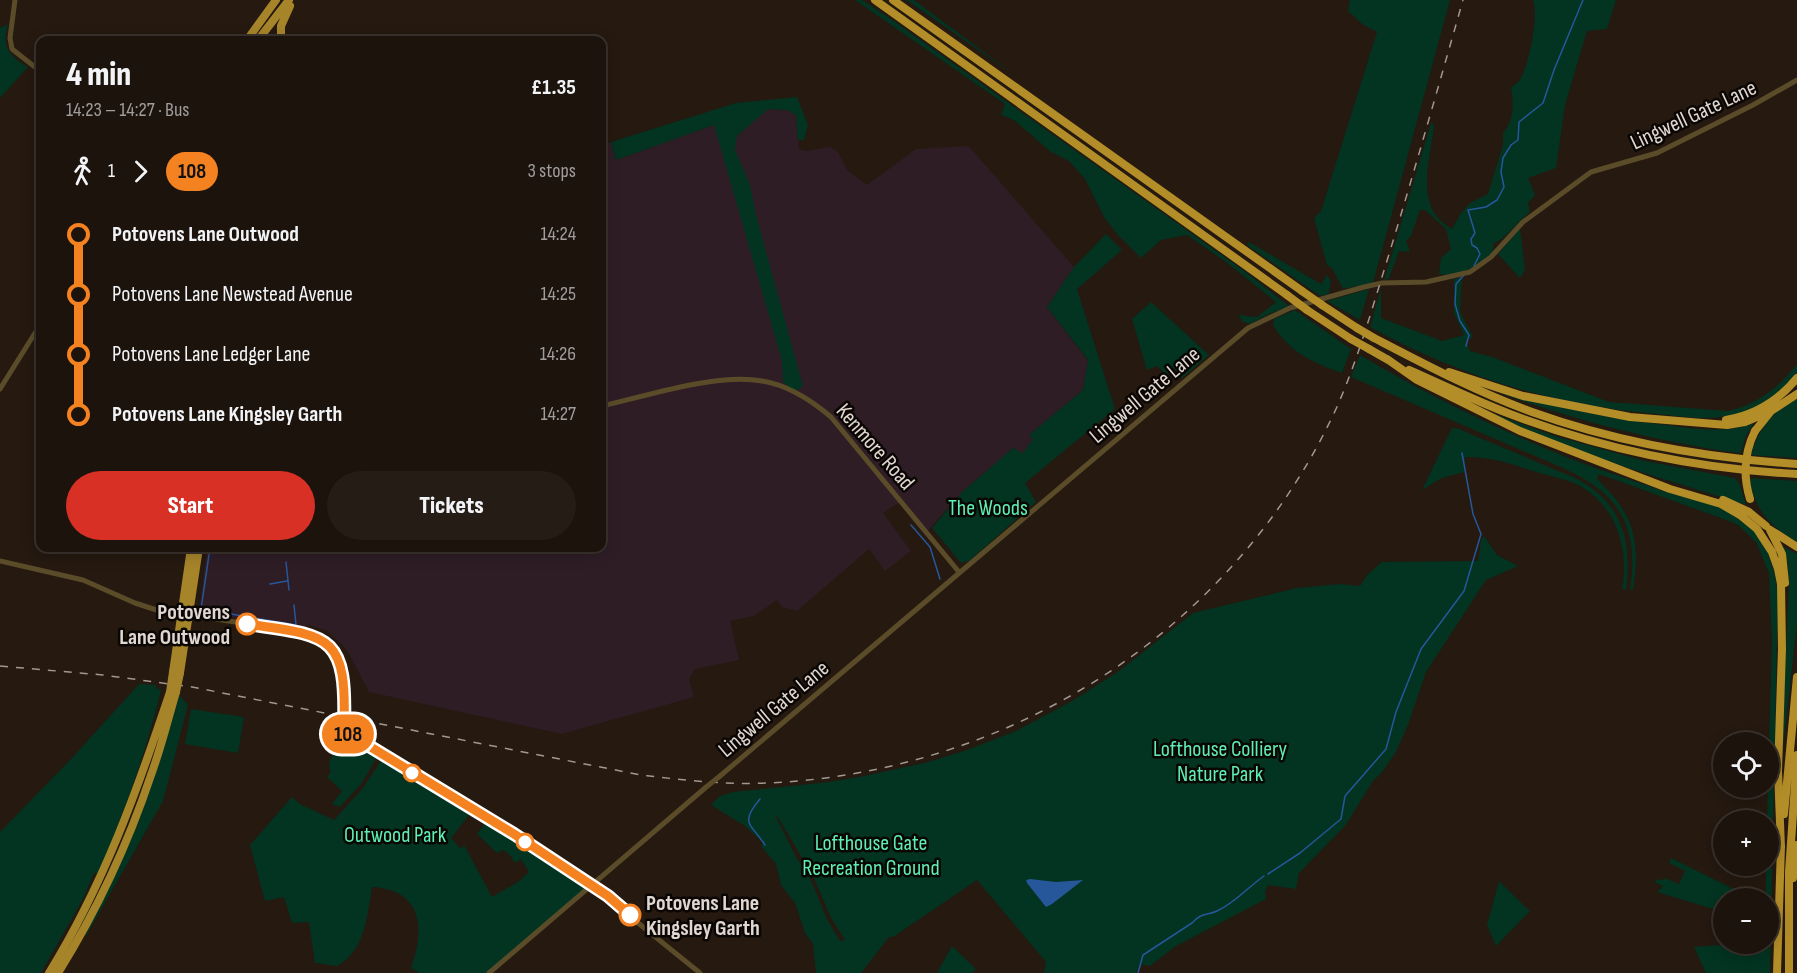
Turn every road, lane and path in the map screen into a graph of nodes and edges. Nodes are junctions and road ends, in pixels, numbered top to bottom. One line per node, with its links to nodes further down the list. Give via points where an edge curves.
1 (15, 0): 11 (street, via 12,49)
2 (276, 0): 6 (highway)
3 (291, 0): 9 (highway); 10 (highway, via 282,20)
4 (875, 0): 14 (highway, bridge, via 1306,310)
5 (893, 0): 15 (highway, bridge, via 1322,305)
6 (259, 22): 7 (highway); 8 (highway)
7 (245, 36)
8 (250, 36)
9 (261, 36)
10 (281, 36)
11 (36, 68)
12 (1797, 80): 32 (street, Lingwell Gate Lane, via 1657,153 1591,172 1523,222 1491,257 1466,274 1364,287 1290,308 1248,328)
13 (36, 332): 18 (street)
14 (1387, 359): 25 (highway, via 1510,414 1586,439 1706,466); 26 (highway, via 1417,380 1520,431)
15 (1423, 363): 23 (highway, via 1546,401 1620,415); 24 (highway, via 1523,408 1613,436 1716,456)
16 (1797, 378): 23 (highway, via 1766,406 1734,419)
17 (1797, 388): 20 (highway)
18 (0, 389)
19 (1797, 394): 20 (highway)
20 (1786, 400): 22 (highway)
21 (606, 405): 32 (street, Kenmore Road, via 723,381 761,381 790,389 831,417)
22 (1771, 411): 23 (highway, via 1738,424); 27 (highway, bridge, via 1755,431 1745,466 1750,500)
23 (1705, 424)
24 (1797, 464)
25 (1797, 474)
26 (1654, 482): 27 (highway, via 1735,504); 33 (highway, via 1721,504 1761,535 1778,569)
27 (1768, 528): 28 (highway); 33 (highway, via 1785,568)
28 (1794, 545)
29 (191, 552): 34 (highway)
30 (198, 552): 34 (highway)
31 (0, 561): 40 (street, bridge, via 83,580 166,613 318,637 340,662 346,732)
32 (959, 572): 40 (street, Lingwell Gate Lane, bridge)
33 (1782, 649): 39 (highway)
34 (177, 673): 36 (highway, bridge)
35 (1797, 677): 39 (highway)
36 (173, 692): 42 (highway, via 119,838); 43 (highway, via 152,774 128,837)
37 (1797, 754): 41 (highway)
38 (1797, 845): 41 (highway)
39 (1780, 848): 46 (highway)
40 (591, 885): 44 (street, Lingwell Gate Lane); 45 (street)
41 (1790, 890): 47 (highway)
42 (49, 973)
43 (58, 973)
44 (489, 973)
45 (700, 973)
46 (1777, 973)
47 (1790, 973)

